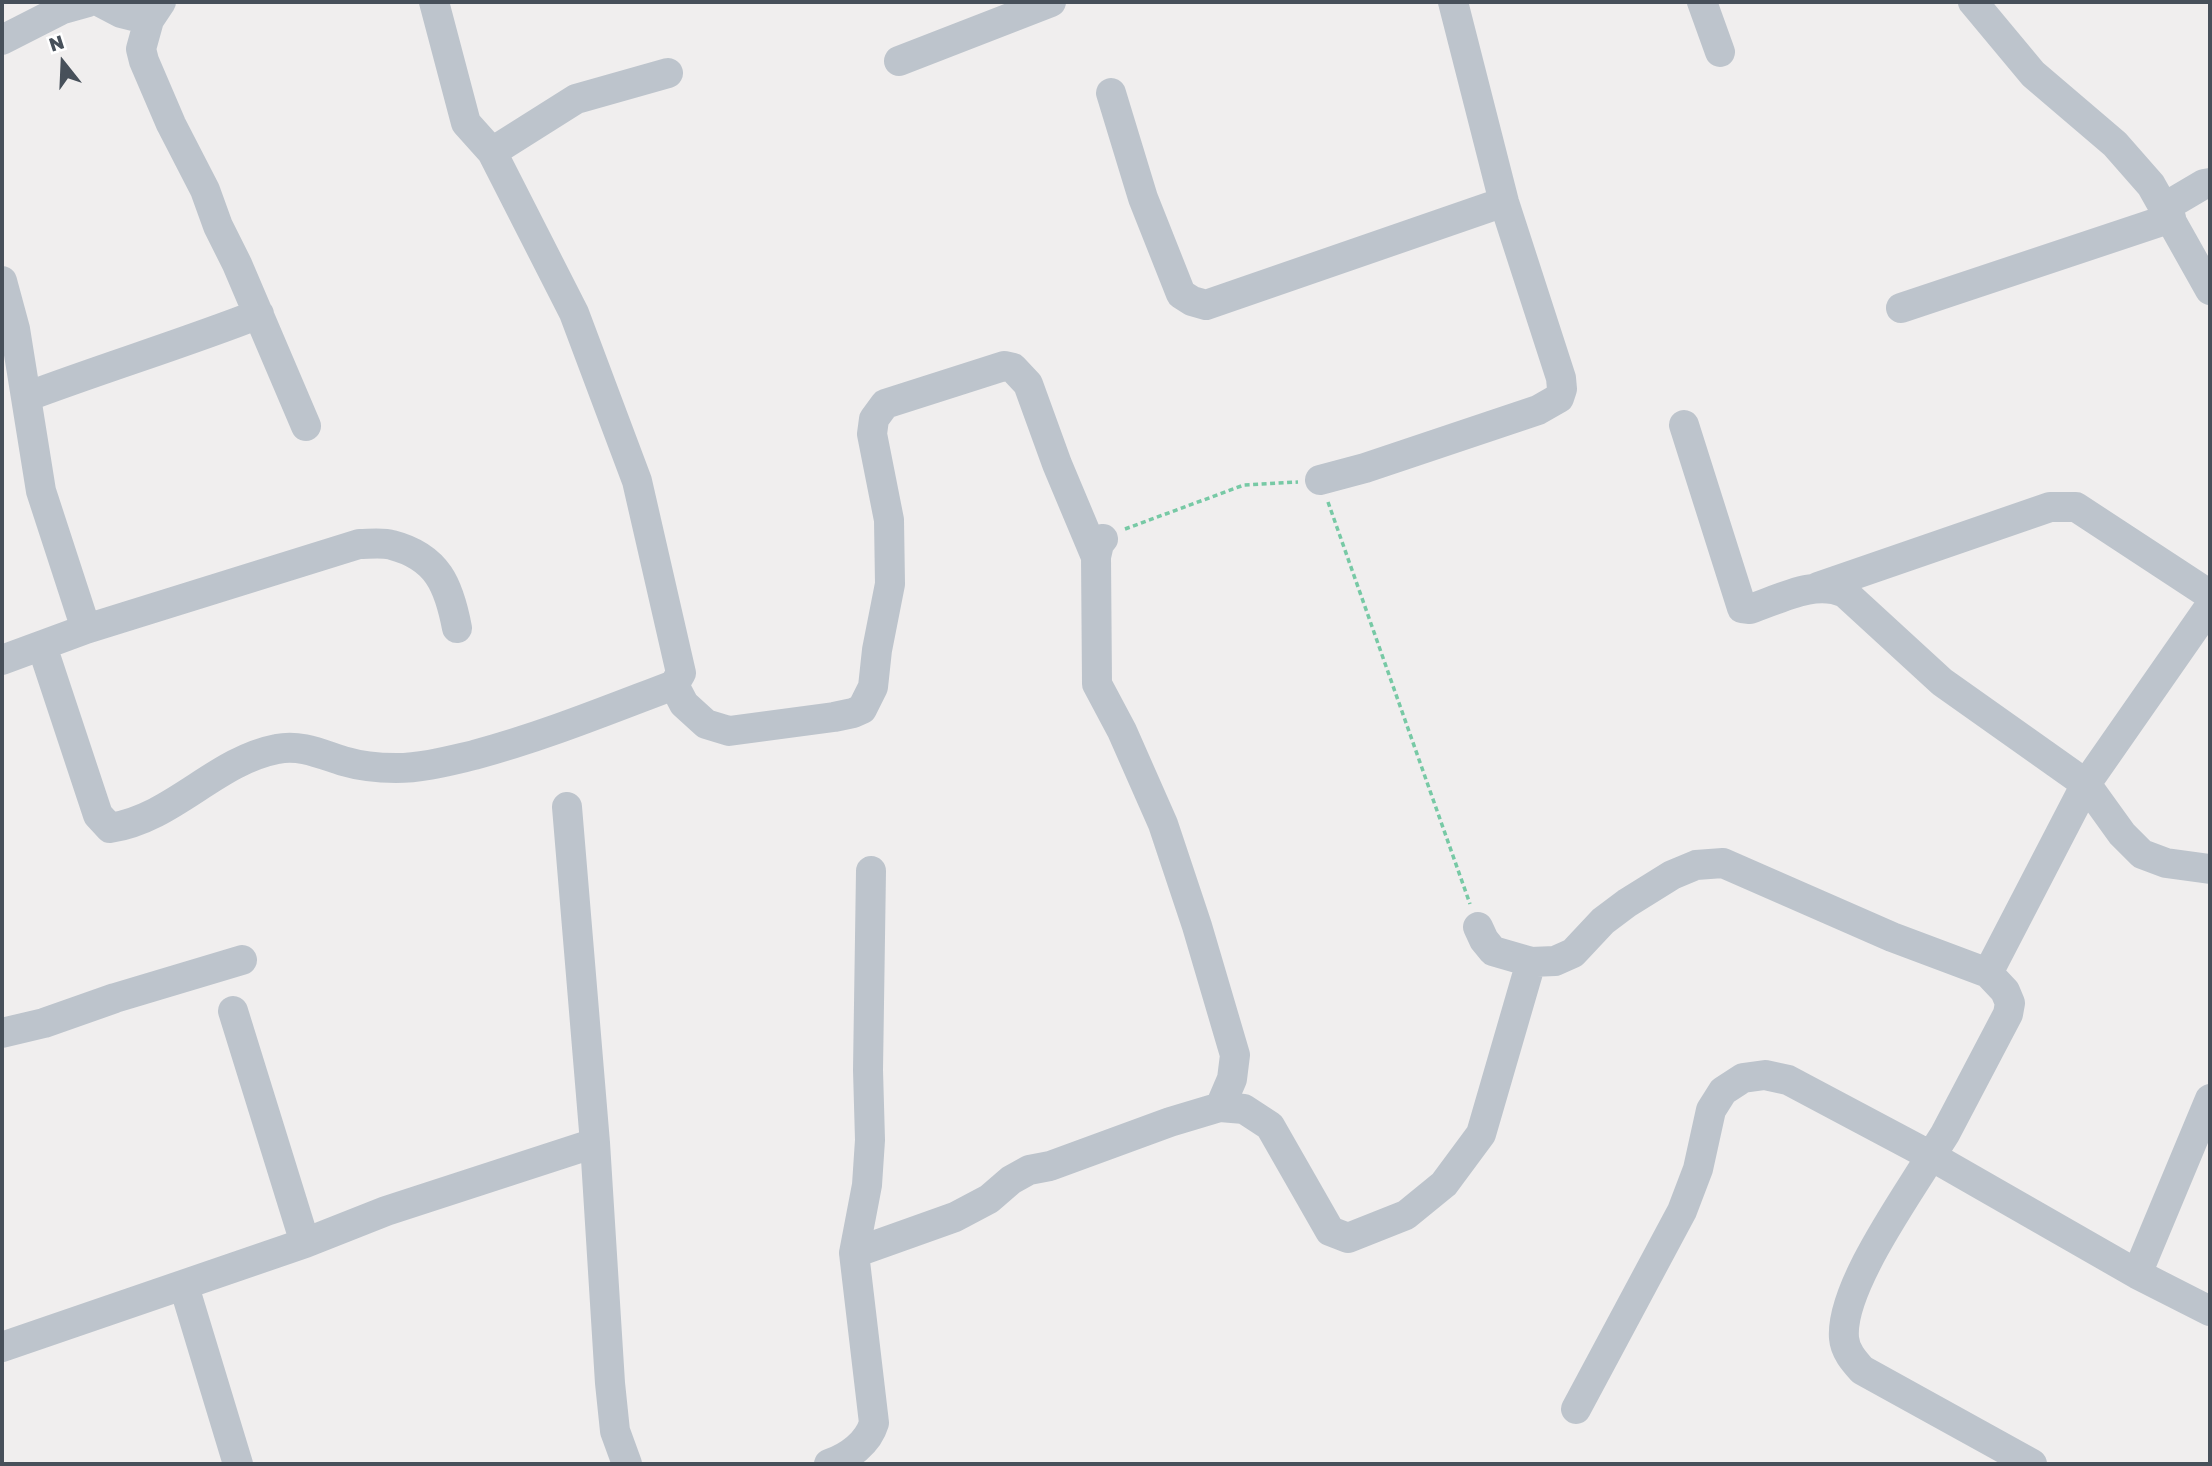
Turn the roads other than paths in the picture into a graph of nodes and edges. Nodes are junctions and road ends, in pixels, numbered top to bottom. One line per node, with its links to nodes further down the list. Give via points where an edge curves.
1 (88, 2): 9 (street, via 63,9)
2 (100, 2): 8 (street, via 121,13)
3 (434, 2): 14 (street, via 466,123)
4 (1051, 2): 11 (street)
5 (1453, 2): 16 (street)
6 (1702, 2): 10 (street)
7 (1973, 2): 17 (street, via 2033,74 2115,144)
8 (155, 11): 21 (street, via 141,49 144,61)
9 (2, 40)
10 (1720, 52)
11 (899, 61)
12 (668, 74): 14 (street, via 576,99)
13 (1111, 93): 16 (street, via 1143,198 1181,294 1206,305)
14 (492, 152): 33 (street, via 574,313 637,481 680,658 681,673)
15 (2210, 183): 17 (street)
16 (1504, 202): 25 (street, via 1561,378 1559,398 1538,410)
17 (2168, 212): 19 (street); 20 (street)
18 (2, 281): 22 (street)
19 (2210, 290)
20 (1901, 308)
21 (259, 314): 22 (street); 24 (street)
22 (26, 397): 30 (street, via 41,491)
23 (1684, 425): 26 (street, via 1742,608)
24 (306, 426)
25 (1320, 480)
26 (1818, 587): 27 (street, via 2064,505 2076,507); 34 (street, via 1845,593 1942,681)
27 (2210, 595)
28 (2210, 606): 34 (street)
29 (457, 628): 30 (street, via 443,579 428,560 391,544 359,544)
30 (86, 629): 31 (street)
31 (42, 646): 32 (street); 33 (street, via 98,815 110,828 175,804 223,771 280,748 311,750 370,766 423,766 512,746)
32 (2, 660)
33 (674, 685): 45 (street, via 684,704 706,724 729,731 862,709 873,687 890,584 889,520 872,433 874,419 886,404 1004,366 1013,368 1028,384 1057,464 1101,547 1097,684 1163,824 1235,1055 1232,1079)
34 (2086, 784): 36 (street, via 2122,834 2142,853 2166,863); 41 (street)
35 (567, 807): 46 (street)
36 (2210, 869)
37 (871, 870): 49 (street, via 870,1140)
38 (1478, 927): 40 (street, via 1493,951)
39 (242, 960): 43 (street)
40 (1531, 962): 41 (street, via 1555,961 1573,953 1603,921 1672,875 1696,865 1723,863 1892,937); 45 (street, via 1480,1134 1444,1184 1406,1215 1349,1238 1330,1231 1270,1126 1244,1109)
41 (1988, 973): 47 (street, via 2006,991 2008,1014)
42 (233, 1011): 48 (street)
43 (2, 1032)
44 (2210, 1099): 50 (street)
45 (1220, 1107): 49 (street, via 1029,1170 956,1217)
46 (595, 1143): 48 (street, via 386,1211); 57 (street, via 615,1431)
47 (1931, 1156): 50 (street); 54 (street, via 1788,1080 1765,1075 1743,1078 1723,1091 1712,1110 1682,1211); 55 (street, via 1853,1290 1844,1339 1862,1370)
48 (305, 1243): 51 (street)
49 (854, 1253): 58 (street, via 874,1423 859,1446)
50 (2137, 1274): 52 (street)
51 (184, 1286): 53 (street); 56 (street)
52 (2210, 1311)
53 (2, 1348)
54 (1576, 1409)
55 (2027, 1463)
56 (238, 1464)
57 (627, 1464)
58 (829, 1464)

